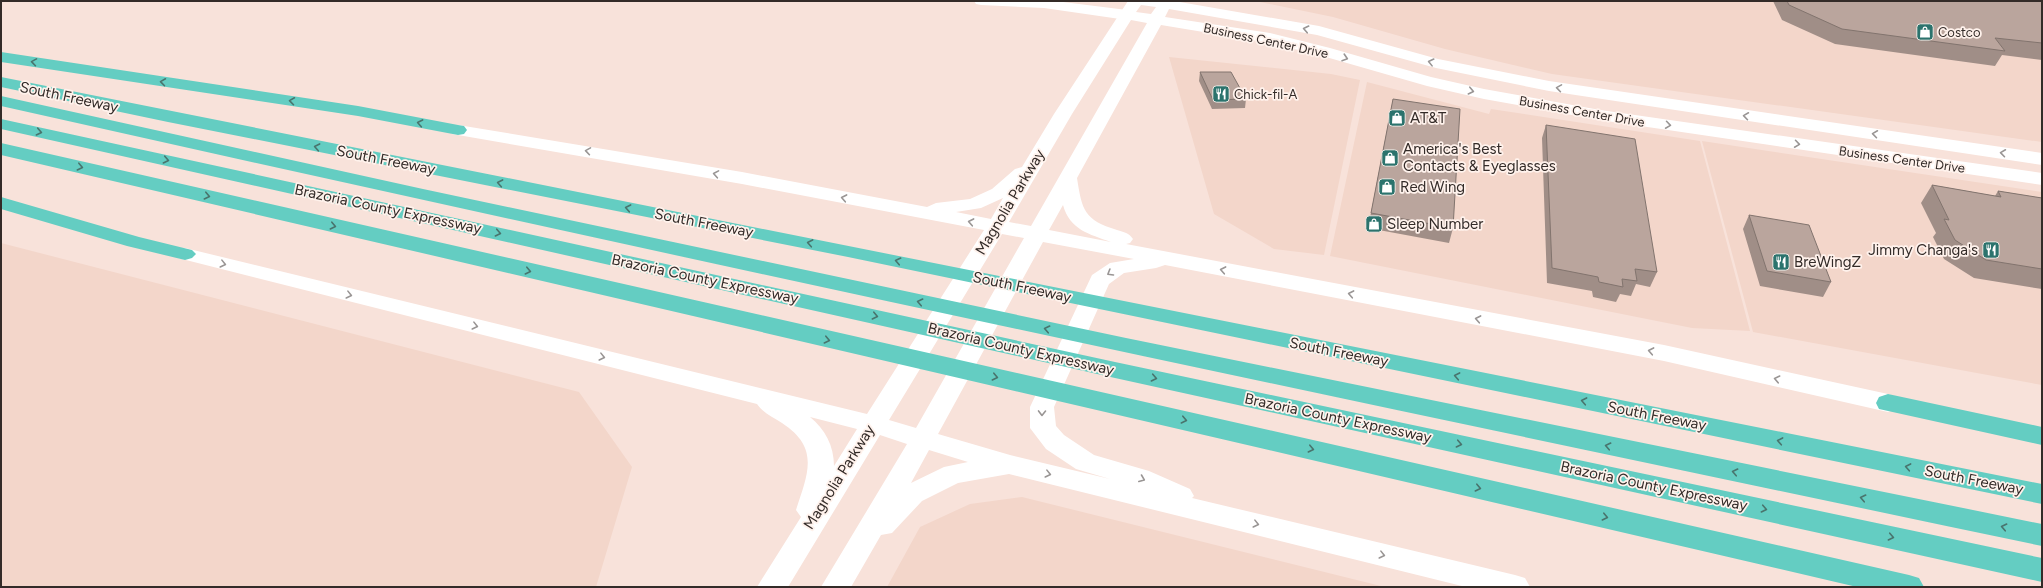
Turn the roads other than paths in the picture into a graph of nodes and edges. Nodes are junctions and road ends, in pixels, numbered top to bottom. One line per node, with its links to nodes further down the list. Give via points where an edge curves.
1 (981, 1): 3 (main road, Business Center Drive)
2 (1144, 1): 4 (main road, Business Center Drive)
3 (1132, 8): 4 (main road, Business Center Drive); 14 (main road, Magnolia Parkway)
4 (1163, 8): 7 (main road, Business Center Drive, one-way to 4, via 1489,75 1304,28); 9 (main road, Business Center Drive, one-way to 9, via 1427,81); 15 (main road)
5 (1, 58): 11 (highway, one-way to 5, via 358,111)
6 (1, 82): 29 (highway, South Freeway, one-way to 6)
7 (1597, 94): 9 (main road); 13 (main road, Business Center Drive, one-way to 7)
8 (1, 101): 31 (highway, Brazoria County Expressway, one-way to 8, via 1126,346 431,197)
9 (1600, 115): 16 (main road, Business Center Drive, one-way to 16)
10 (1, 124): 34 (highway, Brazoria County Expressway, one-way to 34, via 1115,370)
11 (458, 130): 18 (main road, one-way to 11)
12 (1, 149): 38 (highway, one-way to 38)
13 (2042, 159)
14 (1034, 163): 18 (main road, via 999,192 974,204); 19 (main road, Magnolia Parkway)
15 (1068, 178): 20 (main road); 22 (main road, via 1071,203 1080,220 1092,229)
16 (2042, 179)
17 (1, 203): 21 (highway, via 134,242)
18 (916, 211): 19 (main road, one-way to 18)
19 (996, 226): 20 (main road); 25 (main road, Magnolia Parkway)
20 (1037, 235): 22 (main road); 27 (main road)
21 (185, 254): 23 (main road, one-way to 23)
22 (1175, 260): 24 (main road, one-way to 22, via 1664,353); 30 (main road, one-way to 30, via 1118,268 1100,280 1042,407 1043,428 1055,442 1085,462 1140,478)
23 (758, 395): 25 (main road); 32 (main road, via 809,431 820,446 820,476)
24 (1888, 403): 26 (highway)
25 (872, 424): 27 (main road); 32 (main road, Magnolia Parkway)
26 (2042, 436)
27 (924, 438): 28 (main road); 33 (main road)
28 (1010, 465): 30 (main road, one-way to 30); 33 (main road, via 953,474 912,494)
29 (2042, 494)
30 (1230, 518): 37 (main road, one-way to 37)
31 (2042, 535)
32 (802, 538): 35 (main road, Magnolia Parkway)
33 (857, 552): 36 (main road)
34 (2042, 570)
35 (772, 587)
36 (836, 587)
37 (1516, 587)
38 (1909, 587)

